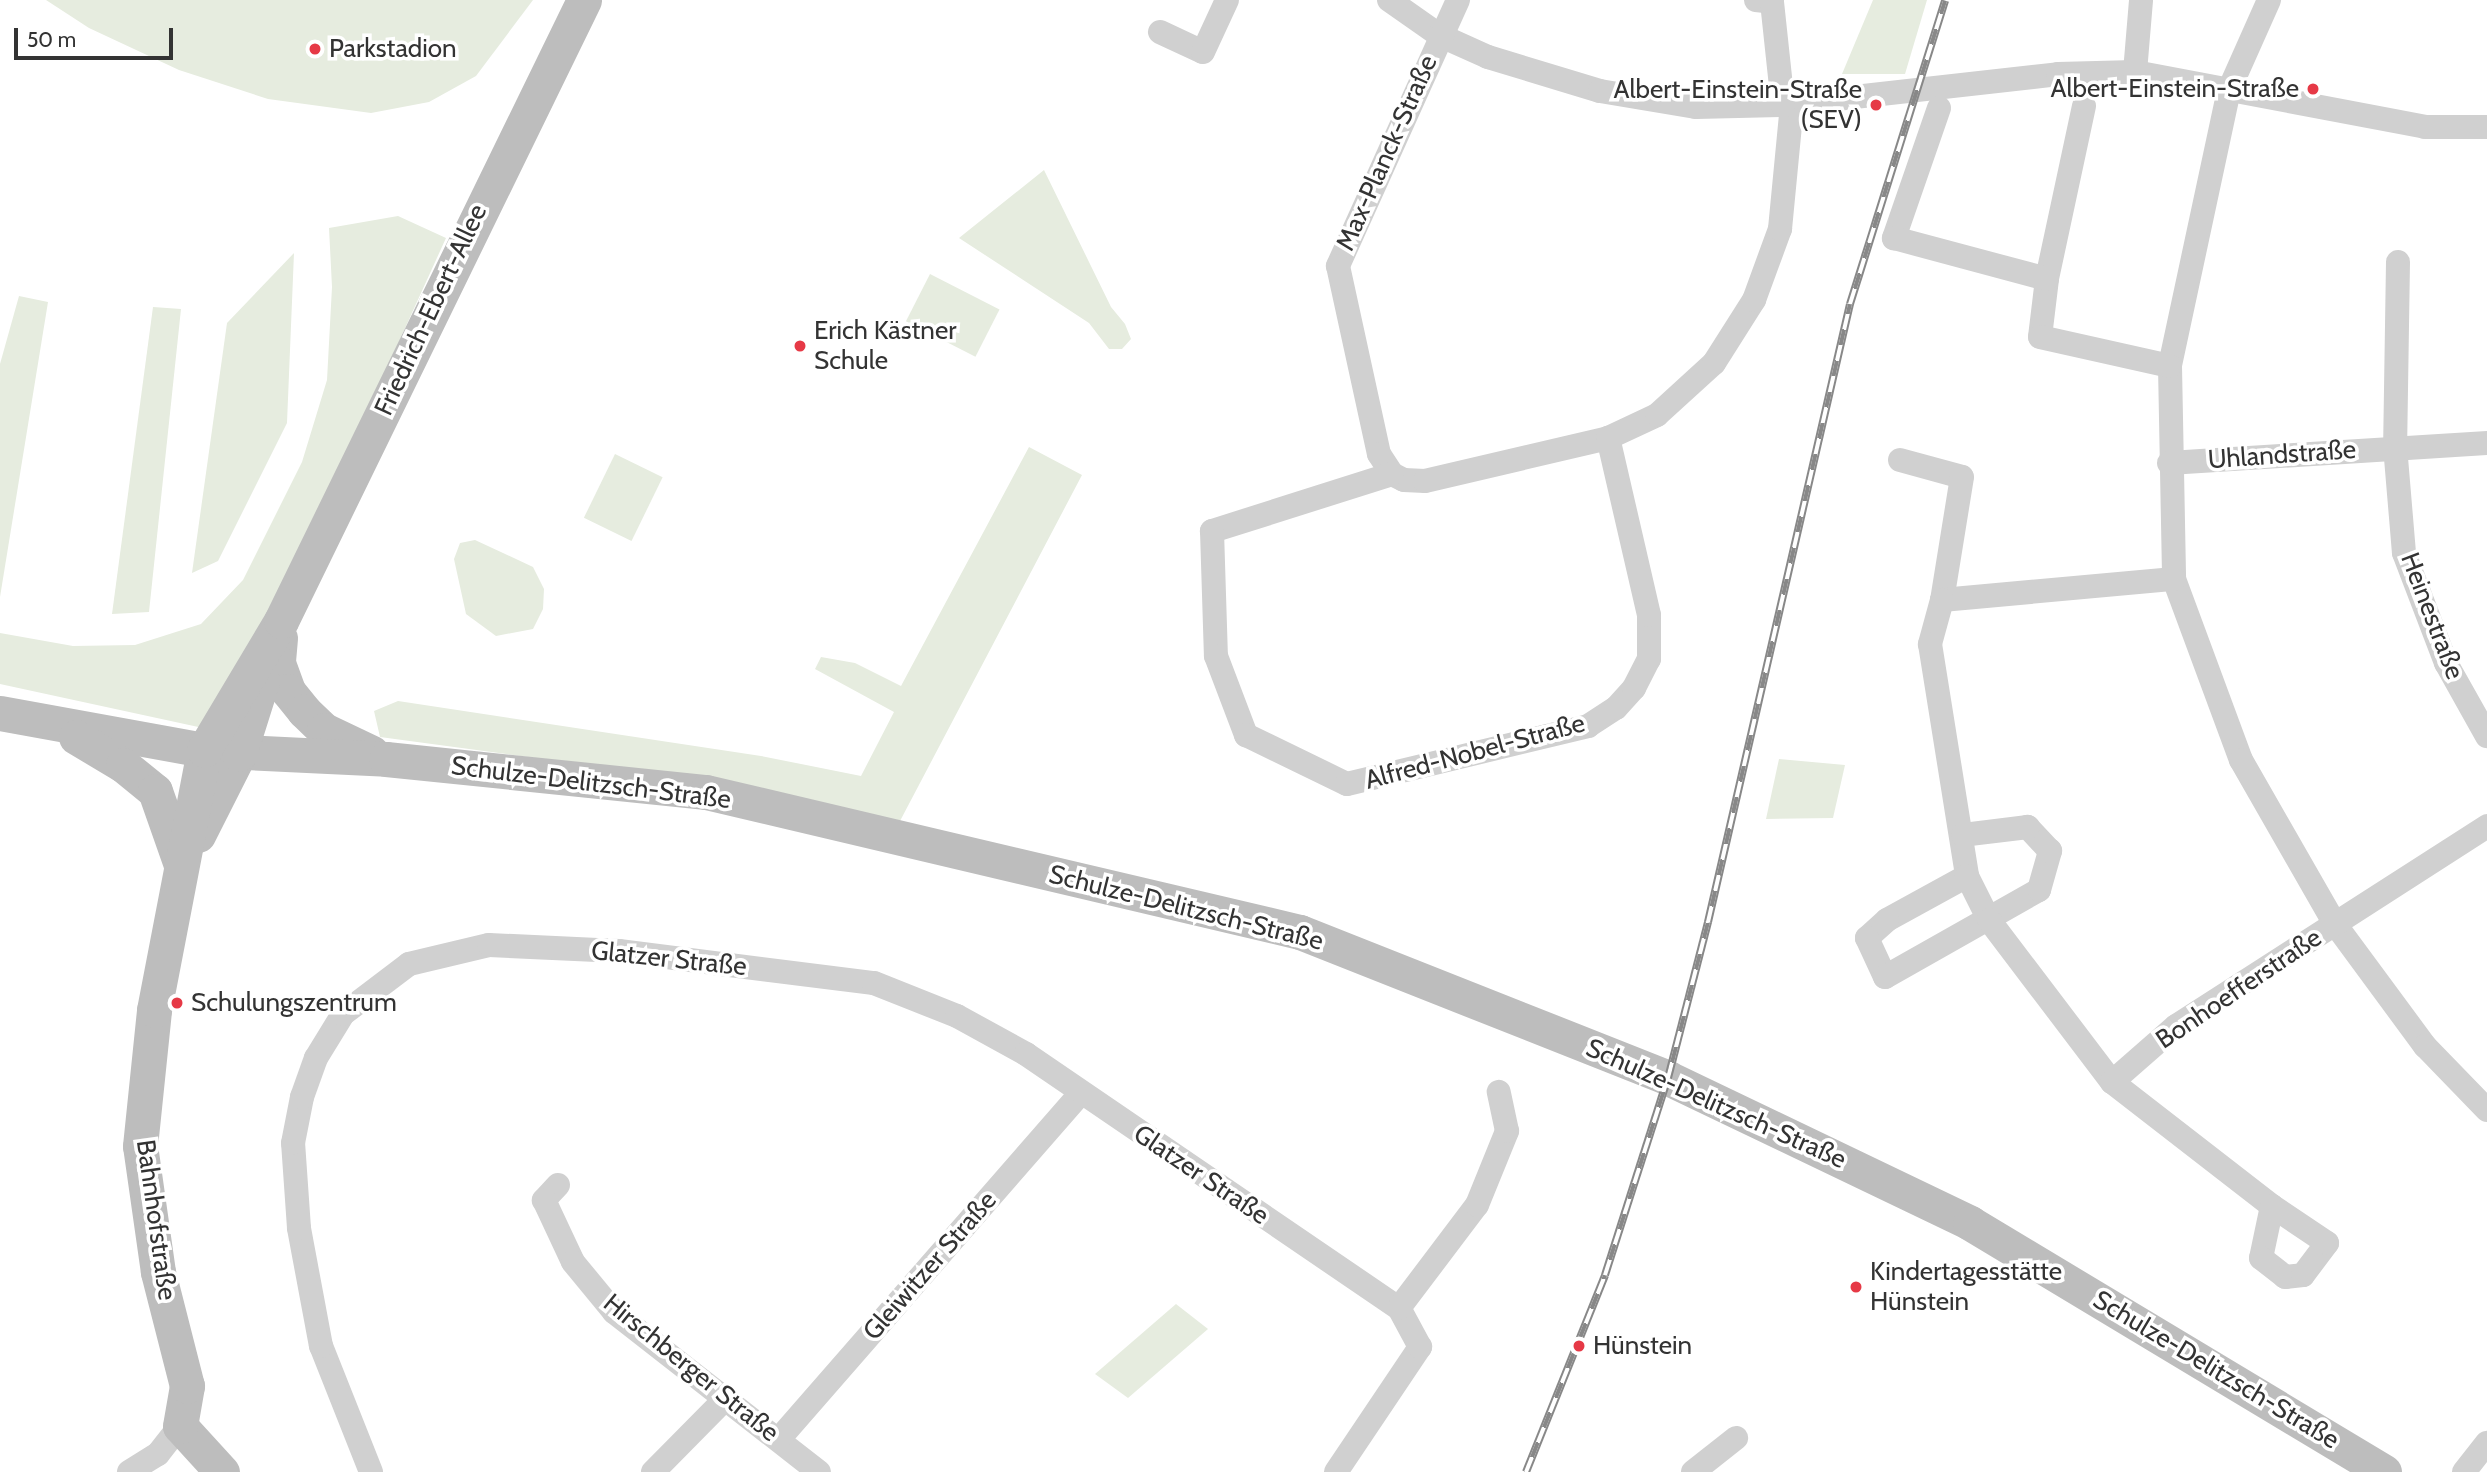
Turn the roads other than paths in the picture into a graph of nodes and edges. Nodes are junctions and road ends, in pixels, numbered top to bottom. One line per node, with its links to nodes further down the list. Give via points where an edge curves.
1 (584, 0): 27 (main road, Friedrich-Ebert-Allee)
2 (1227, 0): 8 (street, via 1203,52)
3 (1389, 0): 9 (street)
4 (1458, 0): 9 (street, Max-Planck-Straße)
5 (2141, 0): 10 (street)
6 (2269, 0): 11 (street)
7 (1767, 1): 12 (street)
8 (1160, 32)
9 (1439, 35): 12 (street, via 1488,57 1600,91 1696,107); 24 (street, Max-Planck-Straße, via 1338,266 1379,454)
10 (2134, 72): 11 (street); 12 (street, via 2058,74)
11 (2229, 90): 15 (street, via 2425,127); 18 (street)
12 (1788, 105): 19 (street, via 1780,229 1755,300 1714,363 1657,415)
13 (2084, 106): 17 (street)
14 (1939, 108): 17 (street, via 1894,238)
15 (2487, 127)
16 (2398, 262): 21 (street, Uhlandstraße)
17 (2047, 279): 18 (street, via 2040,337)
18 (2170, 366): 23 (street)
19 (1608, 438): 24 (street, via 1425,481); 24 (street, Alfred-Nobel-Straße, via 1649,615 1649,659 1634,688 1616,708 1588,726 1347,784 1246,735 1216,656 1212,531)
20 (2487, 443): 21 (street, Uhlandstraße)
21 (2395, 446): 23 (street, Uhlandstraße); 30 (street, Heinestraße, via 2404,553 2446,663)
22 (1900, 460): 26 (street, via 1962,477)
23 (2169, 463): 25 (street)
24 (1392, 474)
25 (2174, 579): 26 (street); 39 (street, via 2241,760)
26 (1942, 600): 35 (street, via 1930,644)
27 (281, 621): 31 (main road, Bahnhofstraße); 32 (main road); 33 (main road, via 278,663 288,691 324,730)
28 (0, 713): 29 (main road, Schulze-Delitzsch-Straße)
29 (58, 726): 31 (main road, Schulze-Delitzsch-Straße); 36 (main road, via 123,765 155,791)
30 (2487, 736)
31 (205, 750): 32 (main road, Schulze-Delitzsch-Straße); 36 (main road, Bahnhofstraße)
32 (239, 754): 33 (main road, Schulze-Delitzsch-Straße); 36 (main road)
33 (386, 759): 59 (main road, Schulze-Delitzsch-Straße, via 706,792 1300,932 1668,1078 1850,1164 1982,1230)
34 (2487, 826): 39 (street)
35 (1963, 835): 37 (street); 38 (street, via 2028,827 2050,851 2039,890)
36 (181, 866): 48 (main road, Bahnhofstraße, via 154,1010 140,1146 158,1272 187,1386)
37 (1967, 876): 38 (street); 38 (street, via 1887,920 1867,938 1885,977)
38 (1989, 920): 40 (street)
39 (2334, 924): 40 (street, Bonhoefferstraße, via 2176,1026); 43 (street, via 2425,1046)
40 (2112, 1082): 45 (street)
41 (1499, 1092): 46 (street, via 1507,1131 1477,1205)
42 (1080, 1094): 46 (street, Glatzer Straße); 50 (street, Gleiwitzer Straße); 54 (street, Glatzer Straße, via 1026,1054 957,1016 874,983 619,951 489,945 409,964 343,1014 316,1058 293,1143 299,1228 321,1346)
43 (2487, 1110)
44 (558, 1185): 47 (street, Hirschberger Straße, via 544,1200 573,1262 614,1312)
45 (2272, 1206)
46 (1399, 1308): 57 (street, via 1420,1347)
47 (724, 1399): 50 (street, Hirschberger Straße); 55 (street)
48 (180, 1426): 52 (street, via 158,1454); 53 (main road)
49 (1736, 1438): 58 (street)
50 (779, 1439): 56 (street, Hirschberger Straße)
51 (2487, 1443): 60 (street)
52 (129, 1472)
53 (222, 1472)
54 (371, 1472)
55 (653, 1472)
56 (819, 1472)
57 (1336, 1472)
58 (1693, 1472)
59 (2384, 1472)
60 (2464, 1472)

